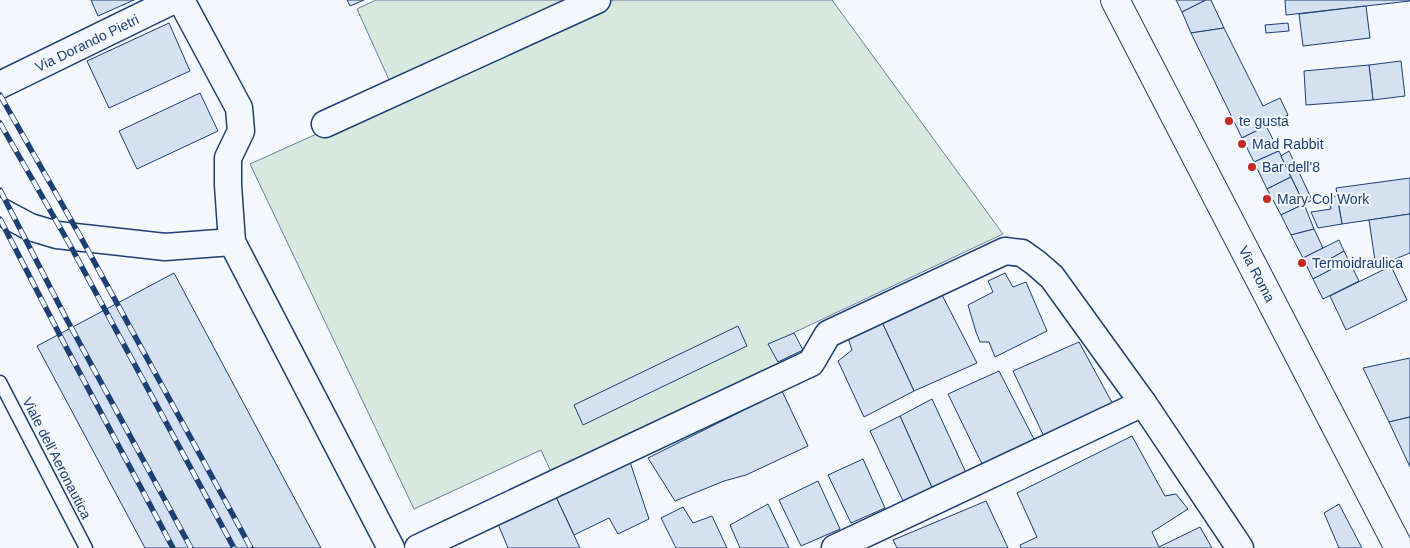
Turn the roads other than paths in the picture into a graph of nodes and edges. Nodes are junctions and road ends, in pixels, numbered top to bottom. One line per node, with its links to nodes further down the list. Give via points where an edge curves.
1 (174, 0): 5 (street, Via Dorando Pietri)
2 (181, 0): 8 (street, via 239,108 241,131 228,158)
3 (597, 0): 6 (street)
4 (1115, 0): 16 (main road, Via Roma)
5 (0, 85)
6 (325, 124)
7 (4, 212): 8 (street, via 30,227 57,235 165,247)
8 (232, 242): 13 (street)
9 (0, 382): 12 (lane, Viale dell’Aeronautica)
10 (1143, 404): 11 (street, via 1052,277 1022,253 1005,251 828,334 811,363); 14 (street); 15 (street)
11 (422, 547)
12 (86, 548)
13 (391, 548)
14 (835, 548)
15 (1240, 548)
16 (1399, 548)

